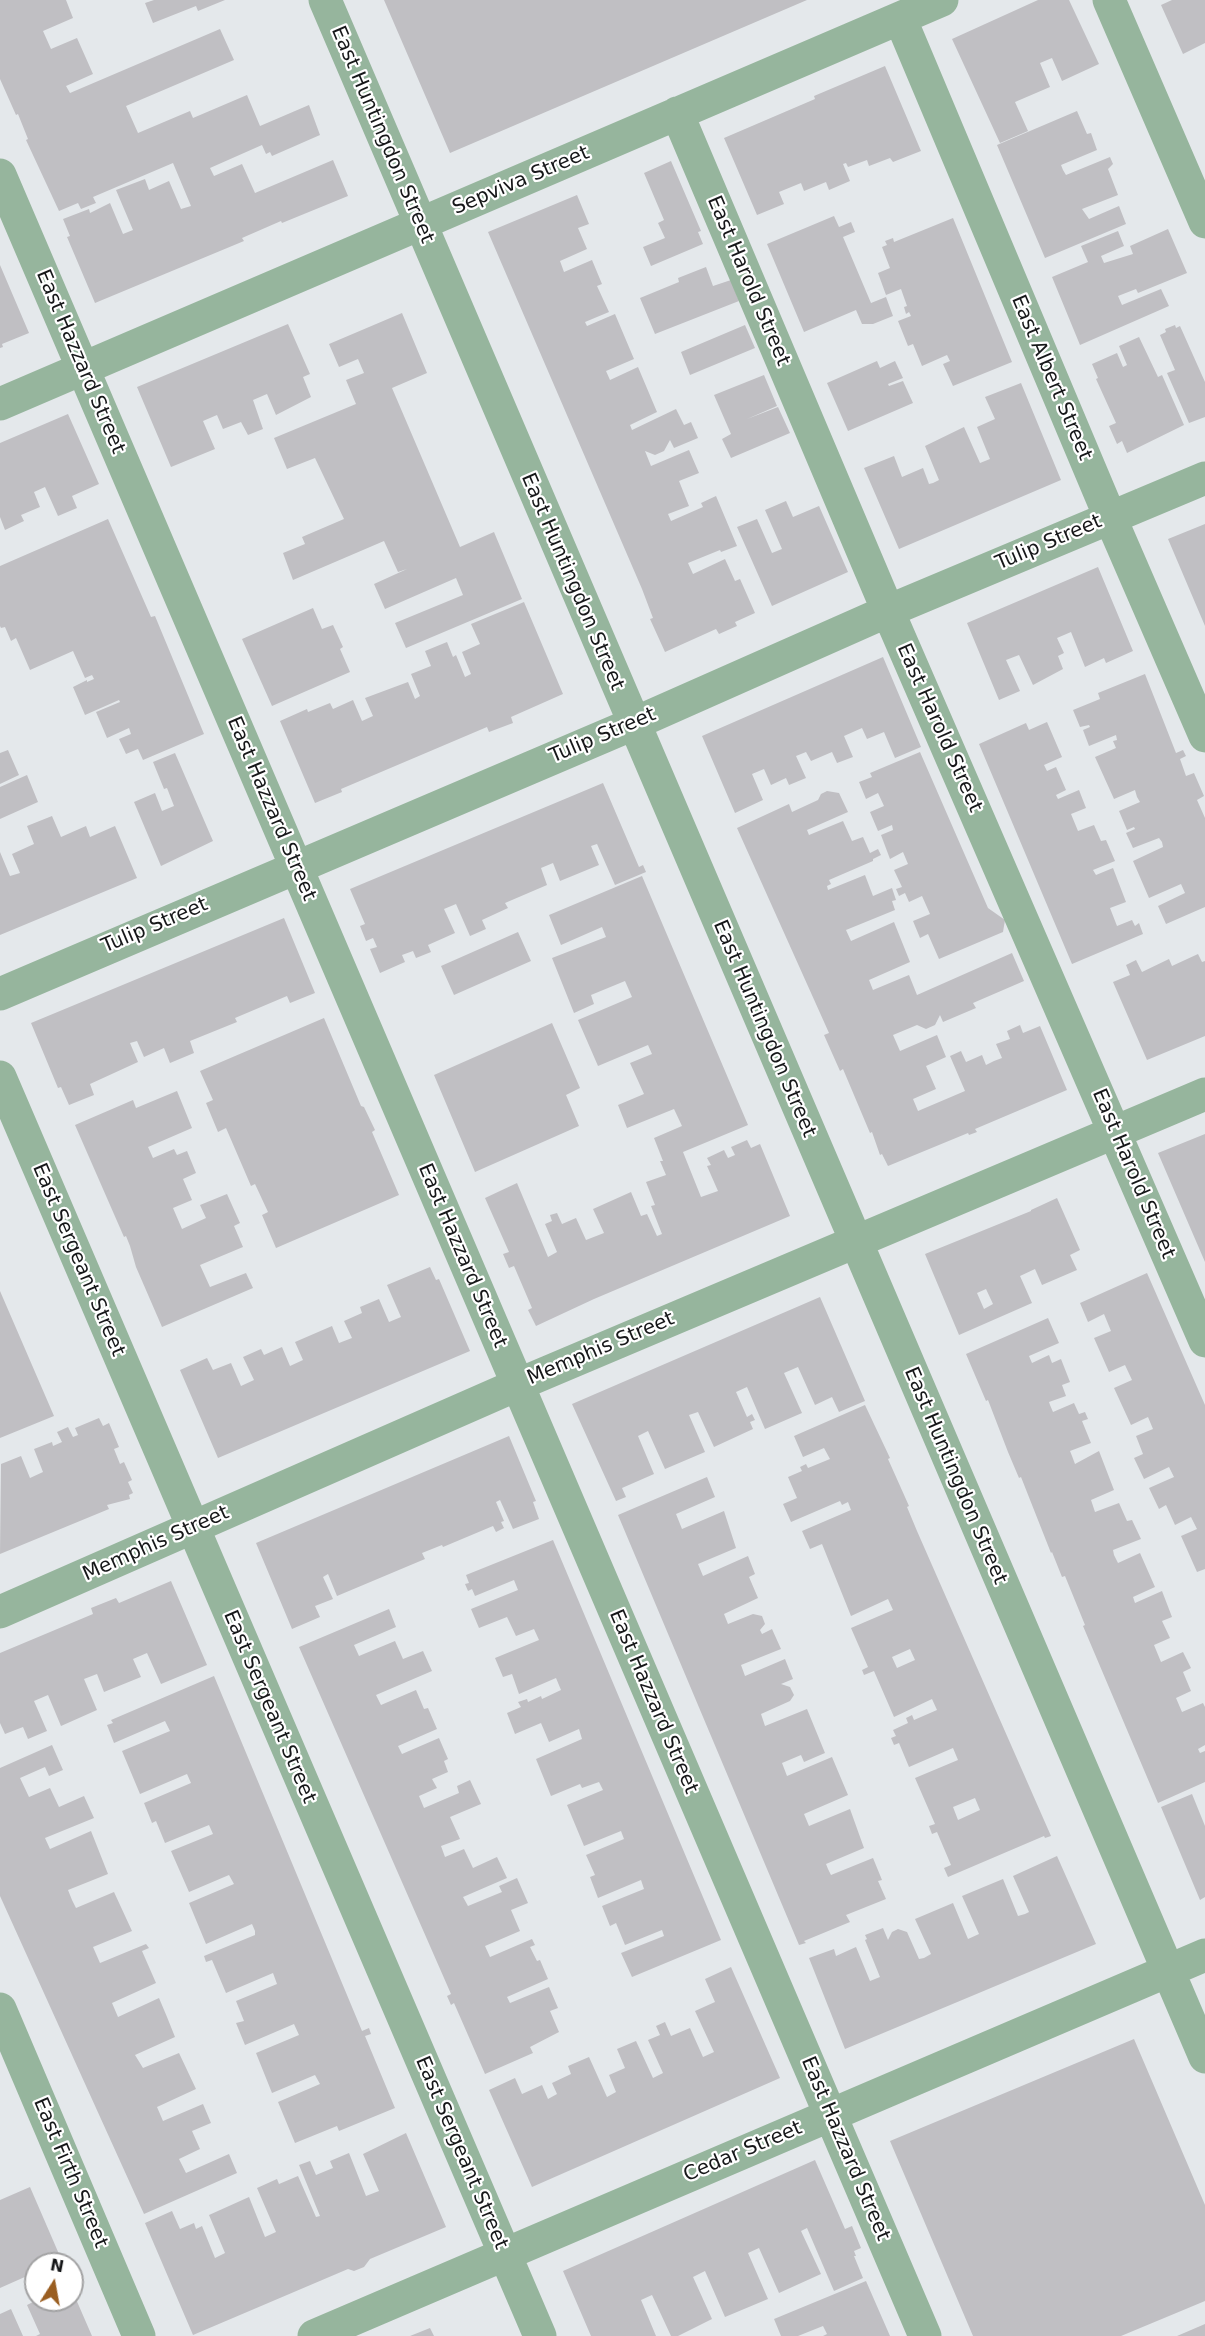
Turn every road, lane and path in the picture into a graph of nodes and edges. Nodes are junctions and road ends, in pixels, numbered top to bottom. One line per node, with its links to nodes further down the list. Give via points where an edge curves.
1 (325, 0): 9 (street, East Huntingdon Street)
2 (942, 0): 4 (street, Sepviva Street)
3 (1109, 0): 7 (street)
4 (900, 18): 5 (street, Sepviva Street); 13 (street, East Albert Street)
5 (677, 113): 9 (street, Sepviva Street); 14 (street, East Harold Street)
6 (0, 175): 10 (street, East Hazzard Street)
7 (1197, 178): 8 (street)
8 (1205, 222)
9 (419, 224): 10 (street, Sepviva Street); 15 (street, East Huntingdon Street)
10 (83, 368): 11 (street, Sepviva Street); 17 (street, East Hazzard Street)
11 (0, 404)
12 (1205, 478): 13 (street, Tulip Street)
13 (1110, 517): 14 (street, Tulip Street); 16 (street, East Albert Street)
14 (888, 611): 15 (street, Tulip Street); 21 (street, East Harold Street)
15 (633, 724): 17 (street, Tulip Street); 22 (street, East Huntingdon Street)
16 (1205, 736)
17 (296, 866): 18 (street, Tulip Street); 24 (street, East Hazzard Street)
18 (0, 994)
19 (0, 1077): 25 (street, East Sergeant Street)
20 (1205, 1094): 21 (street, Memphis Street)
21 (1116, 1132): 22 (street, Memphis Street); 23 (street, East Harold Street)
22 (855, 1242): 24 (street, Memphis Street); 28 (street, East Huntingdon Street)
23 (1205, 1341)
24 (517, 1385): 25 (street, Memphis Street); 31 (street, East Hazzard Street)
25 (192, 1528): 26 (street, Memphis Street); 32 (street, East Sergeant Street)
26 (0, 1612)
27 (1205, 1955): 28 (street, Cedar Street)
28 (1168, 1970): 30 (street, East Huntingdon Street); 31 (street, Cedar Street)
29 (0, 2009): 33 (street, East Firth Street)
30 (1205, 2057)
31 (831, 2115): 32 (street, Cedar Street); 36 (street, East Hazzard Street)
32 (504, 2254): 34 (street, Cedar Street); 35 (street, East Sergeant Street)
33 (139, 2336)
34 (314, 2336)
35 (540, 2336)
36 (925, 2336)

